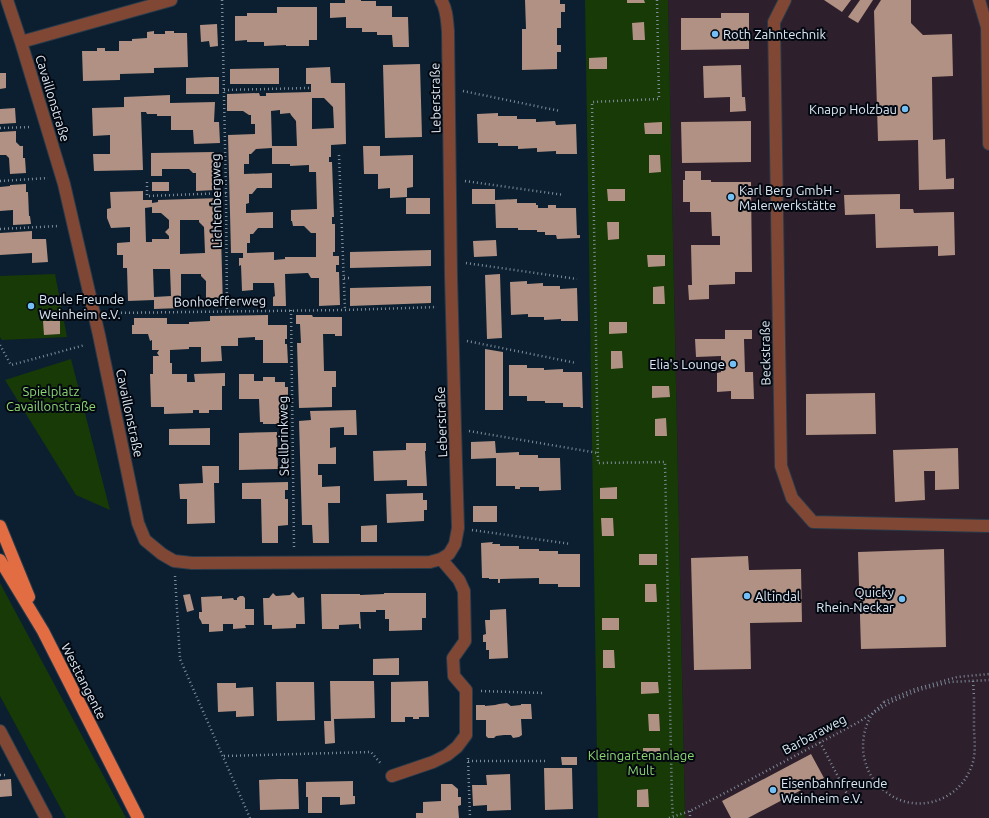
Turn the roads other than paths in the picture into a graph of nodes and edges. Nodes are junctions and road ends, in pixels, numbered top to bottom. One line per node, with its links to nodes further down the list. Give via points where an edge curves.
1 (7, 0): 6 (street, Cavaillonstraße)
2 (171, 0): 6 (street)
3 (441, 0): 10 (street, Leberstraße, via 448,31 458,528 455,544 449,554)
4 (785, 0): 9 (street, Beckstraße, via 774,22 780,466 792,498 813,522)
5 (979, 0): 7 (street, via 987,28)
6 (21, 42): 10 (street, Cavaillonstraße, via 74,225 138,523 145,540 174,561 192,563 430,562)
7 (989, 144)
8 (0, 526): 12 (main road)
9 (989, 526)
10 (441, 558): 14 (street, via 459,580 464,591 465,641 453,658 454,676 466,690 466,735 446,756)
11 (0, 560): 12 (main road, Westtangente)
12 (43, 631): 16 (main road, Westtangente)
13 (0, 731): 15 (street)
14 (392, 776)
15 (46, 818)
16 (138, 818)

